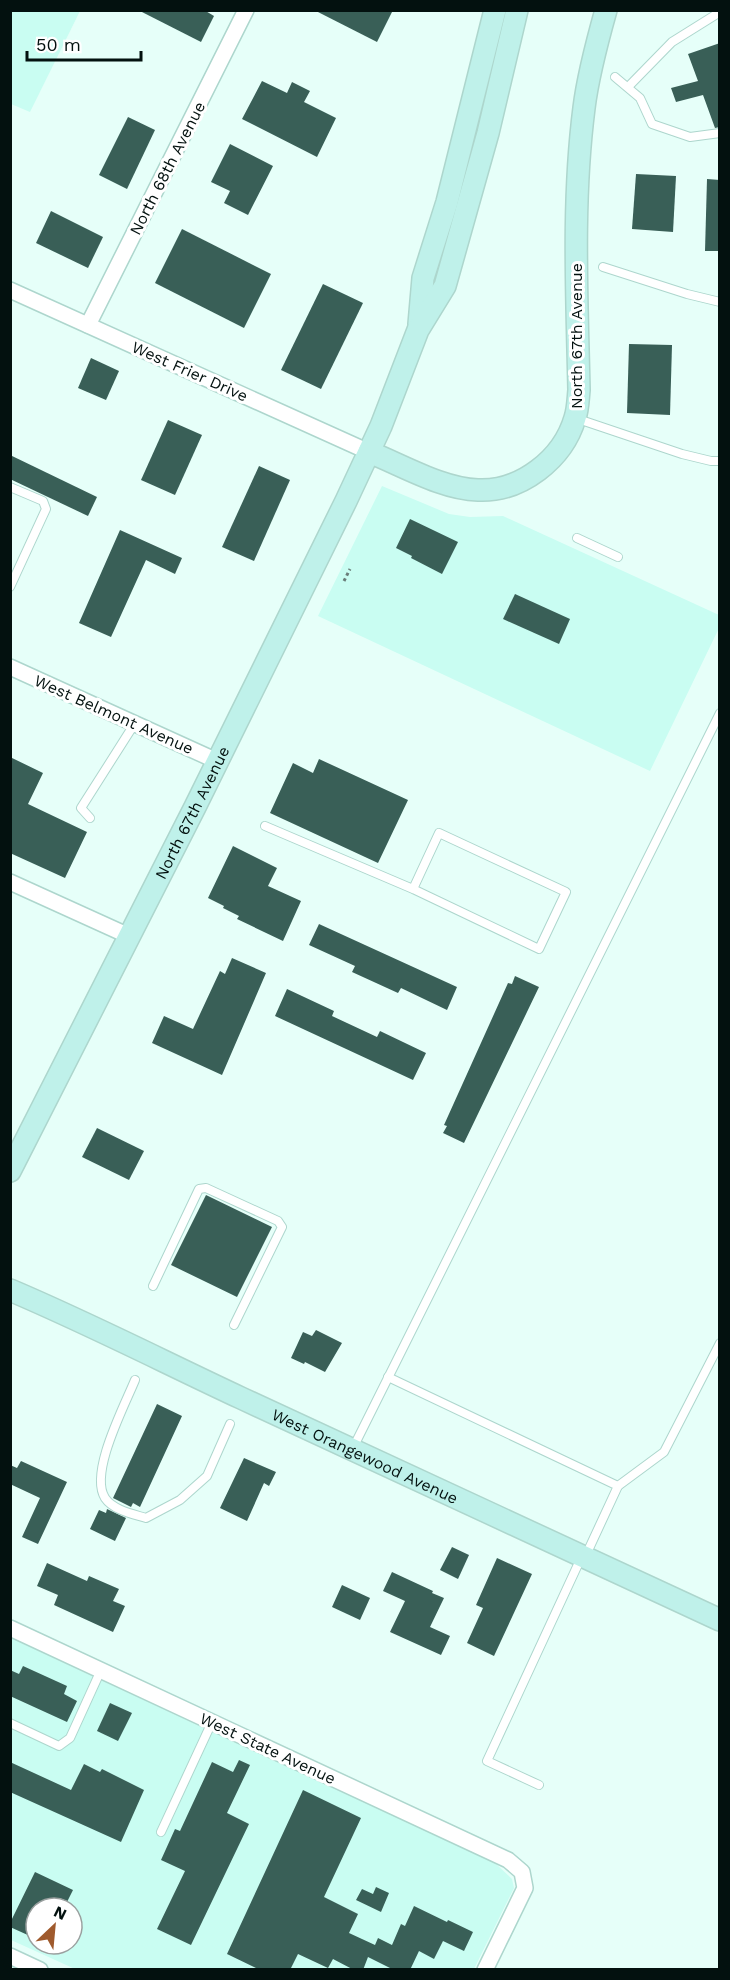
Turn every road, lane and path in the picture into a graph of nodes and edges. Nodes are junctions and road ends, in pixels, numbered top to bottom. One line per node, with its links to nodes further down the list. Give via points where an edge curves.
1 (246, 10): 12 (street, North 68th Avenue)
2 (495, 10): 13 (main road, North 67th Avenue, via 447,202 423,278)
3 (517, 10): 13 (main road, North 67th Avenue, via 445,286)
4 (606, 10): 14 (main road, North 67th Avenue, via 586,94 581,138 576,213 579,390)
5 (720, 12): 7 (lane, via 672,42)
6 (615, 76): 7 (lane)
7 (628, 87): 8 (lane, via 640,98 652,124 690,137)
8 (720, 133)
9 (603, 267): 11 (lane)
10 (10, 290): 12 (street, West Frier Drive)
11 (720, 302)
12 (88, 325): 15 (street, West Frier Drive)
13 (418, 330): 15 (main road, North 67th Avenue)
14 (575, 418): 15 (main road, North 67th Avenue, via 561,446 540,469 494,489 477,490 444,483); 16 (lane, via 682,454)
15 (369, 452): 26 (main road, North 67th Avenue)
16 (720, 461)
17 (10, 487): 22 (lane, via 43,501 46,509)
18 (577, 538): 19 (lane)
19 (618, 557)
20 (350, 569): 21 (path)
21 (344, 581)
22 (10, 587)
23 (10, 667): 25 (street, West Belmont Avenue)
24 (720, 713): 37 (lane)
25 (135, 723): 26 (street, West Belmont Avenue); 27 (lane, via 81,808)
26 (217, 761): 31 (main road, North 67th Avenue)
27 (90, 818)
28 (264, 826): 30 (lane)
29 (10, 882): 31 (street)
30 (413, 890): 30 (lane, via 539,949 566,892 439,833)
31 (129, 936): 32 (main road, North 67th Avenue)
32 (10, 1171)
33 (153, 1286): 35 (lane, via 199,1189 206,1188 278,1221 282,1227)
34 (10, 1290): 40 (main road, West Orangewood Avenue)
35 (234, 1325)
36 (720, 1344): 41 (lane, via 664,1452)
37 (388, 1377): 40 (lane); 41 (lane)
38 (135, 1380): 39 (lane, via 103,1458 101,1486 105,1499 117,1508 146,1518 180,1500 207,1476)
39 (230, 1424)
40 (352, 1450): 42 (main road, West Orangewood Avenue)
41 (618, 1486): 42 (lane)
42 (583, 1557): 43 (main road, West Orangewood Avenue); 48 (lane, via 487,1761)
43 (720, 1620)
44 (12, 1632): 45 (street, West State Avenue)
45 (101, 1670): 46 (street, West State Avenue); 47 (lane, via 70,1738 60,1746)
46 (212, 1722): 49 (lane); 52 (street, West State Avenue, via 508,1860 522,1872 525,1888)
47 (10, 1723)
48 (539, 1785)
49 (161, 1832)
50 (10, 1956): 51 (street)
51 (40, 1970)
52 (486, 1970)

